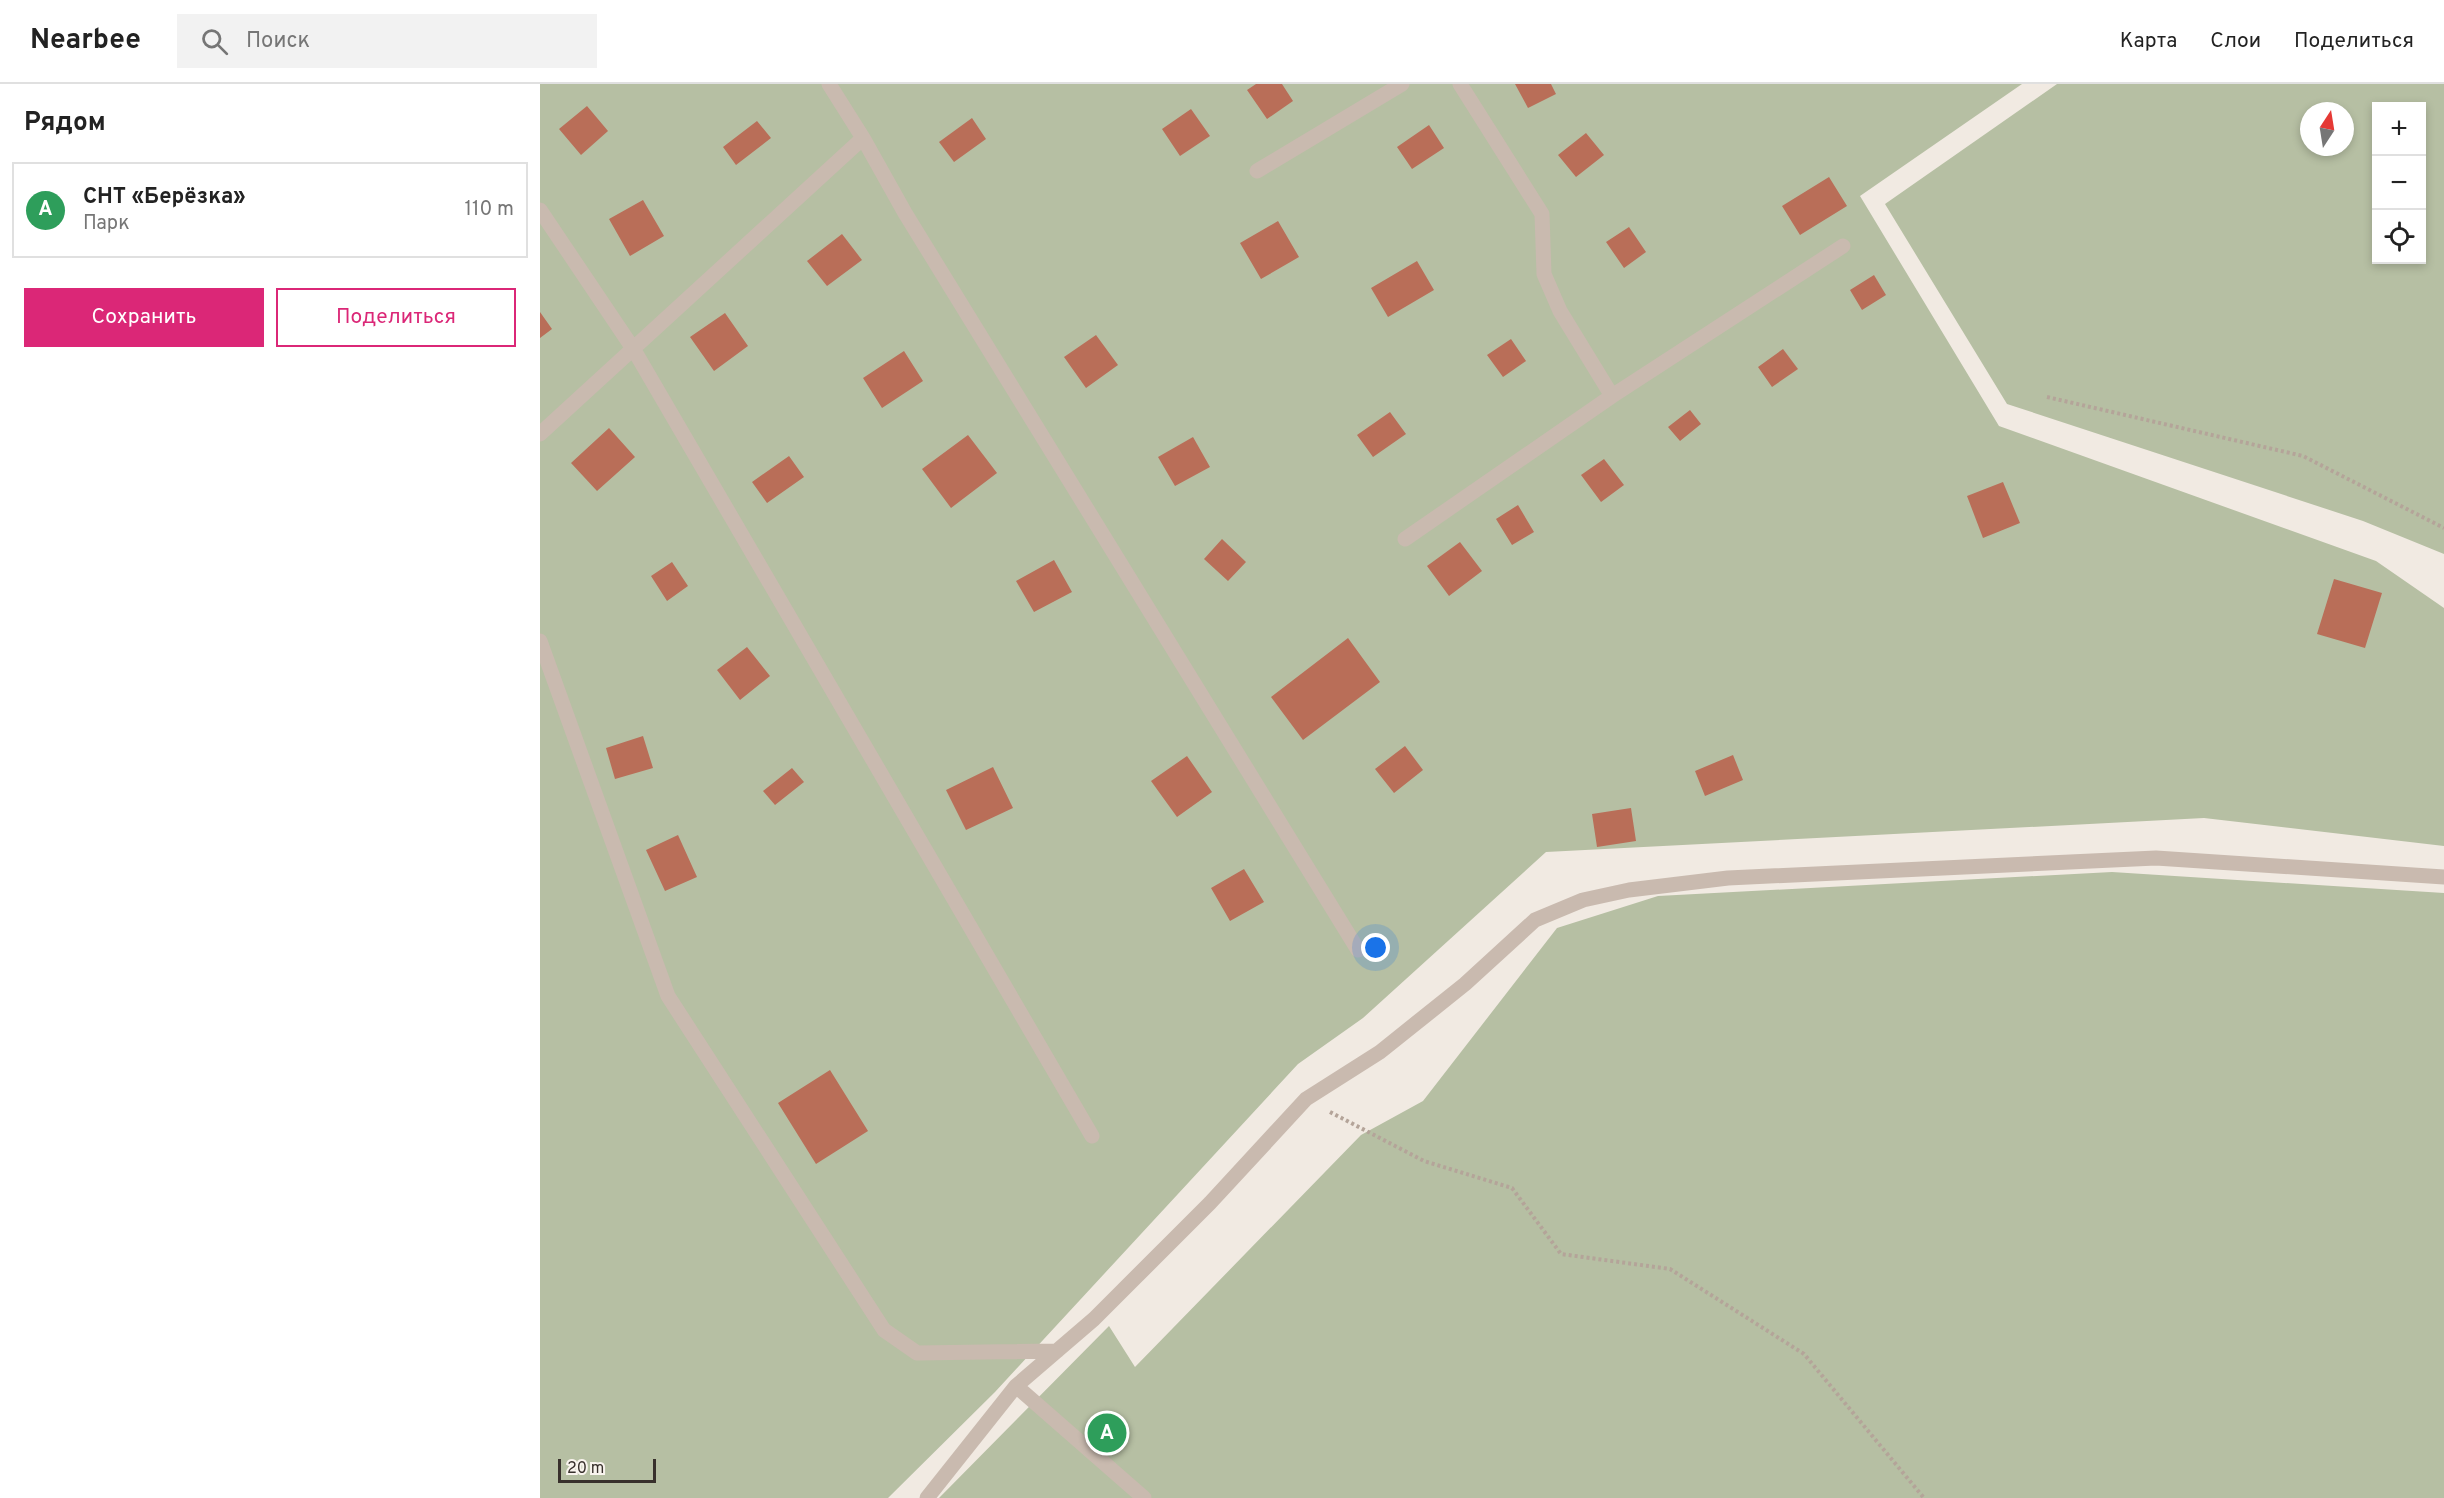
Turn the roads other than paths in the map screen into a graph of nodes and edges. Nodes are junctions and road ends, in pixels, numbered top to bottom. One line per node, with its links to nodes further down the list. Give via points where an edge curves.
1 (829, 84): 4 (street)
2 (1402, 84): 5 (street)
3 (1460, 84): 9 (street, via 1542,214 1544,274 1560,311)
4 (863, 138): 8 (street); 14 (street)
5 (1257, 171)
6 (540, 210): 8 (street)
7 (1843, 246): 9 (street)
8 (634, 350): 10 (street); 15 (street)
9 (1612, 396): 11 (street)
10 (540, 434)
11 (1405, 539)
12 (540, 641): 16 (street, via 669,996 884,1330 916,1353)
13 (2444, 877): 16 (street, via 2156,858 1728,878 1583,900 1535,921 1380,1052 1305,1099 1210,1203 1095,1319)
14 (1358, 950)
15 (1092, 1136)
16 (1057, 1351): 17 (street)
17 (1016, 1386): 18 (street); 19 (street)
18 (927, 1498)
19 (1144, 1498)

